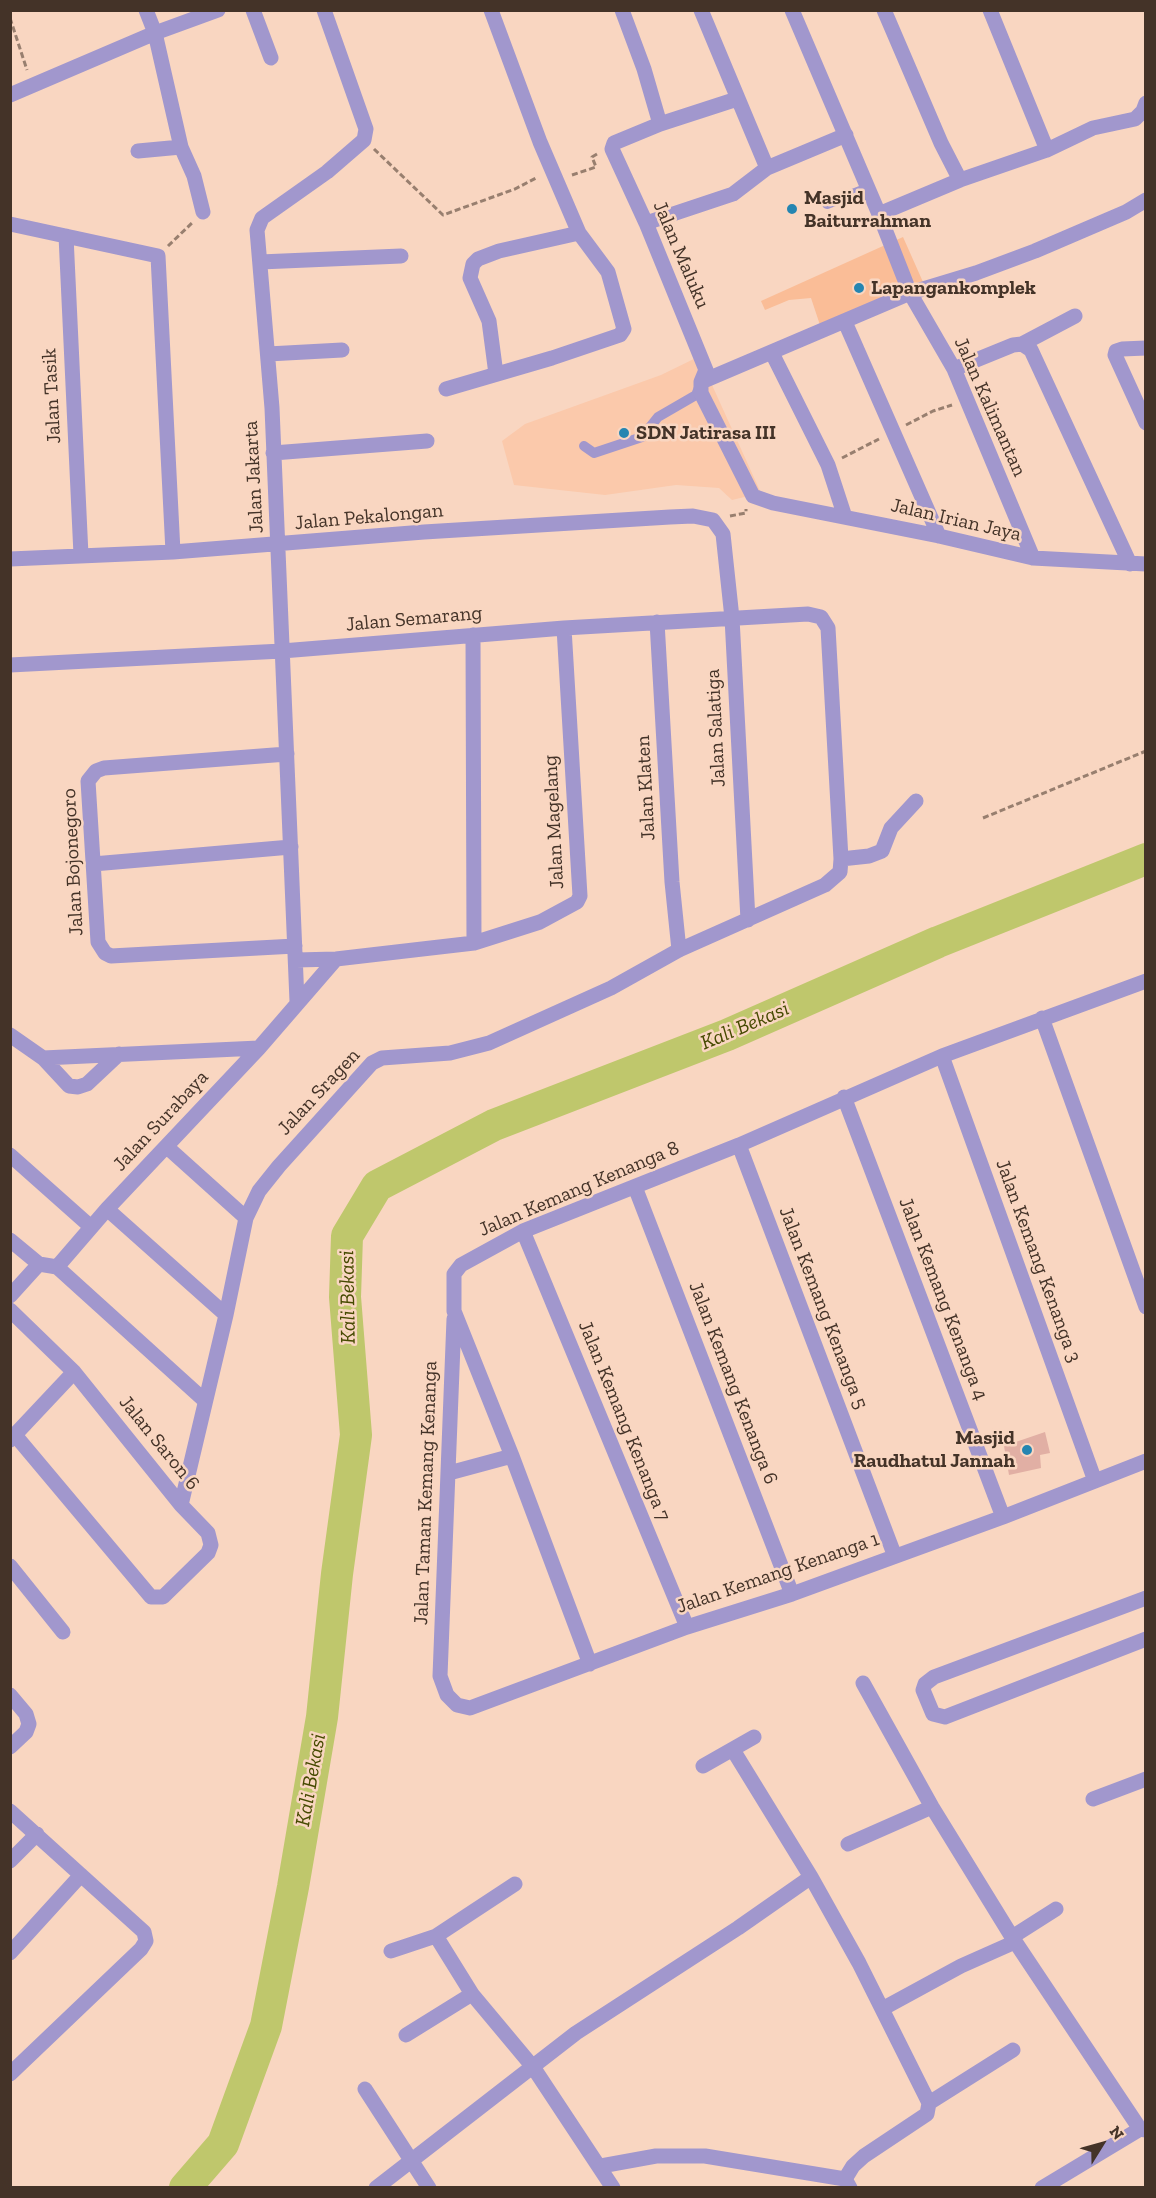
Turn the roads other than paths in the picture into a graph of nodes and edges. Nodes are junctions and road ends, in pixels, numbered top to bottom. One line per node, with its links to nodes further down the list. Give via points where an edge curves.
1 (146, 10): 11 (street)
2 (218, 10): 11 (street)
3 (253, 10): 12 (street)
4 (324, 10): 33 (street, Jalan Jakarta, via 366,129 364,140 262,218 257,230)
5 (491, 10): 30 (street)
6 (622, 10): 16 (street)
7 (701, 10): 14 (street)
8 (792, 10): 17 (street, Jalan Kalimantan)
9 (884, 10): 22 (street)
10 (990, 10): 19 (street)
11 (155, 33): 13 (street); 18 (street)
12 (271, 58)
13 (10, 95)
14 (737, 99): 16 (street); 21 (street)
15 (1146, 103): 19 (street, via 1135,119 1093,128)
16 (660, 124): 28 (street, Jalan Maluku, via 614,143 614,154)
17 (846, 135): 21 (street); 23 (street, Jalan Kalimantan)
18 (182, 147): 20 (street); 26 (street)
19 (1047, 150): 22 (street)
20 (138, 151)
21 (767, 168): 28 (street, via 733,194)
22 (960, 180): 27 (street)
23 (868, 188): 25 (lane); 27 (street, Jalan Kalimantan)
24 (1146, 200): 34 (street, via 1035,251)
25 (826, 204)
26 (203, 212)
27 (879, 214): 34 (street, Jalan Kalimantan)
28 (646, 223): 44 (street, Jalan Maluku, via 706,370)
29 (10, 224): 31 (street)
30 (579, 233): 43 (street, via 499,251 473,264 470,278 489,321); 43 (street, via 608,272 624,331)
31 (66, 236): 55 (street, via 158,256); 56 (street, Jalan Tasik)
32 (401, 256): 33 (street)
33 (260, 262): 41 (street, Jalan Jakarta)
34 (910, 294): 36 (street); 42 (street, Jalan Kalimantan)
35 (1075, 316): 37 (street)
36 (845, 322): 40 (street); 53 (street)
37 (1022, 344): 42 (street); 59 (street, via 1031,350)
38 (1141, 348): 46 (street, via 1122,349 1115,356)
39 (342, 350): 41 (street)
40 (772, 352): 44 (street); 51 (street, via 828,465)
41 (268, 354): 49 (street, Jalan Jakarta)
42 (954, 369): 57 (street, Jalan Kalimantan)
43 (496, 374): 45 (street)
44 (701, 382): 48 (lane, via 696,394 658,417 642,437 594,453); 50 (street, Jalan Maluku, via 701,393)
45 (446, 389)
46 (1146, 423)
47 (427, 441): 49 (street)
48 (584, 446)
49 (273, 453): 54 (street, Jalan Jakarta)
50 (756, 498): 51 (street, Jalan Irian Jaya)
51 (845, 517): 53 (street, Jalan Irian Jaya)
52 (723, 534): 54 (street, Jalan Pekalongan, via 713,520 670,517); 61 (street, Jalan Salatiga)
53 (939, 536): 57 (street, Jalan Irian Jaya)
54 (279, 545): 55 (street, Jalan Pekalongan); 65 (street, Jalan Jakarta)
55 (173, 552): 56 (street, Jalan Pekalongan)
56 (81, 555): 58 (street, Jalan Pekalongan)
57 (1033, 558): 59 (street, Jalan Irian Jaya)
58 (10, 559)
59 (1130, 564): 60 (street, Jalan Irian Jaya)
60 (1146, 564)
61 (732, 618): 62 (street, Jalan Semarang); 70 (street, Jalan Semarang, via 808,614 821,617 828,627); 72 (street, Jalan Salatiga)
62 (657, 622): 63 (street, Jalan Semarang); 74 (street, Jalan Klaten)
63 (564, 628): 64 (street, Jalan Semarang); 73 (street, Jalan Magelang, via 580,896 571,906 540,922)
64 (473, 635): 65 (street, Jalan Semarang); 73 (street)
65 (282, 651): 66 (street, Jalan Semarang); 67 (street, Jalan Jakarta)
66 (10, 665)
67 (287, 754): 69 (street, Jalan Jakarta); 71 (street, Jalan Bojonegoro, via 96,771 88,781)
68 (916, 801): 70 (street, via 891,828 882,851)
69 (291, 847): 71 (street); 75 (street, Jalan Jakarta)
70 (841, 859): 72 (street, Jalan Sragen, via 840,872 825,885)
71 (93, 864): 75 (street, Jalan Bojonegoro, via 98,942 101,950 111,956)
72 (747, 920): 74 (street, Jalan Sragen)
73 (474, 944): 76 (street, Jalan Magelang)
74 (679, 950): 91 (street, Jalan Sragen, via 611,988 489,1043 450,1053 382,1058 372,1063 279,1166 259,1191)
75 (295, 953): 76 (street, Jalan Magelang); 78 (street, Jalan Jakarta)
76 (336, 959): 78 (street, Jalan Surabaya)
77 (1146, 981): 79 (street)
78 (297, 1001): 81 (street, Jalan Surabaya)
79 (1042, 1018): 83 (street, Jalan Kemang Kenanga 8); 98 (street)
80 (10, 1035): 84 (street)
81 (259, 1048): 82 (street); 87 (street, Jalan Surabaya)
82 (119, 1054): 84 (street); 84 (street, via 94,1078 78,1087 69,1086)
83 (942, 1056): 85 (street, Jalan Kemang Kenanga 8); 108 (street, Jalan Kemang Kenanga 3)
84 (43, 1058)
85 (844, 1097): 86 (street, Jalan Kemang Kenanga 8); 110 (street, Jalan Kemang Kenanga 4)
86 (739, 1145): 89 (street, Jalan Kemang Kenanga 8); 111 (street, Jalan Kemang Kenanga 5)
87 (167, 1147): 90 (street, Jalan Surabaya); 91 (street)
88 (10, 1155): 92 (street)
89 (634, 1187): 93 (street, Jalan Kemang Kenanga 8); 113 (street, Jalan Kemang Kenanga 6)
90 (107, 1209): 92 (street, Jalan Surabaya); 101 (street)
91 (246, 1218): 101 (street, Jalan Sragen)
92 (91, 1227): 96 (street, Jalan Surabaya)
93 (523, 1231): 100 (street, Jalan Kemang Kenanga 8, via 461,1265 454,1274); 115 (street, Jalan Kemang Kenanga 7)
94 (10, 1240): 95 (street)
95 (39, 1264): 96 (street); 97 (street)
96 (57, 1267): 103 (street)
97 (10, 1296)
98 (1146, 1307)
99 (10, 1310): 102 (street, Jalan Saron 6)
100 (454, 1311): 105 (street, Jalan Kemang Kenanga 8); 107 (street, Jalan Taman Kemang Kenanga)
101 (226, 1315): 103 (street, Jalan Sragen)
102 (74, 1372): 104 (street); 109 (street, Jalan Saron 6)
103 (204, 1400): 109 (street, Jalan Sragen)
104 (13, 1438): 109 (street, Jalan Saron 6, via 151,1597 163,1597 208,1553 211,1545 208,1533)
105 (513, 1456): 107 (street); 118 (street, Jalan Kemang Kenanga 8)
106 (1146, 1461): 108 (street, Jalan Kemang Kenanga 1)
107 (449, 1473): 119 (street, Jalan Taman Kemang Kenanga)
108 (1095, 1481): 110 (street, Jalan Kemang Kenanga 1)
109 (181, 1505)
110 (1003, 1516): 111 (street, Jalan Kemang Kenanga 1)
111 (894, 1554): 113 (street, Jalan Kemang Kenanga 1)
112 (10, 1566): 116 (street)
113 (792, 1594): 115 (street, Jalan Kemang Kenanga 1)
114 (1146, 1598): 117 (street, via 934,1677 923,1690 933,1714 945,1717)
115 (687, 1628): 118 (street, Jalan Kemang Kenanga 1)
116 (63, 1632)
117 (1146, 1639)
118 (590, 1664): 119 (street, Jalan Kemang Kenanga 1, via 470,1708 457,1705 447,1695)
119 (440, 1676)
120 (863, 1683): 128 (street)
121 (10, 1695): 123 (street, via 29,1724)
122 (754, 1737): 124 (street)
123 (10, 1747)
124 (733, 1750): 125 (street); 134 (street)
125 (703, 1766)
126 (1146, 1779): 127 (street)
127 (1093, 1798)
128 (932, 1807): 131 (street); 138 (street)
129 (10, 1811): 130 (street)
130 (37, 1834): 132 (street); 133 (street)
131 (848, 1844)
132 (10, 1861)
133 (81, 1875): 140 (street); 146 (street, via 144,1932 146,1941)
134 (811, 1877): 142 (street); 145 (street, via 738,1929 609,2010)
135 (515, 1884): 137 (street)
136 (1056, 1909): 138 (street)
137 (436, 1936): 139 (street); 141 (street)
138 (1014, 1940): 142 (street); 149 (street)
139 (391, 1952)
140 (10, 1953)
141 (472, 1994): 143 (street); 145 (street)
142 (882, 2009): 148 (street)
143 (406, 2035)
144 (1013, 2050): 148 (street)
145 (533, 2067): 150 (street); 151 (street)
146 (11, 2072)
147 (365, 2089): 150 (street)
148 (929, 2103): 152 (street, via 927,2114 864,2156)
149 (1143, 2129): 156 (street)
150 (411, 2161): 153 (street); 154 (street)
151 (601, 2166): 152 (street, via 656,2156 705,2156); 155 (street)
152 (848, 2183)
153 (376, 2187)
154 (429, 2187)
155 (613, 2187)
156 (1042, 2187)

